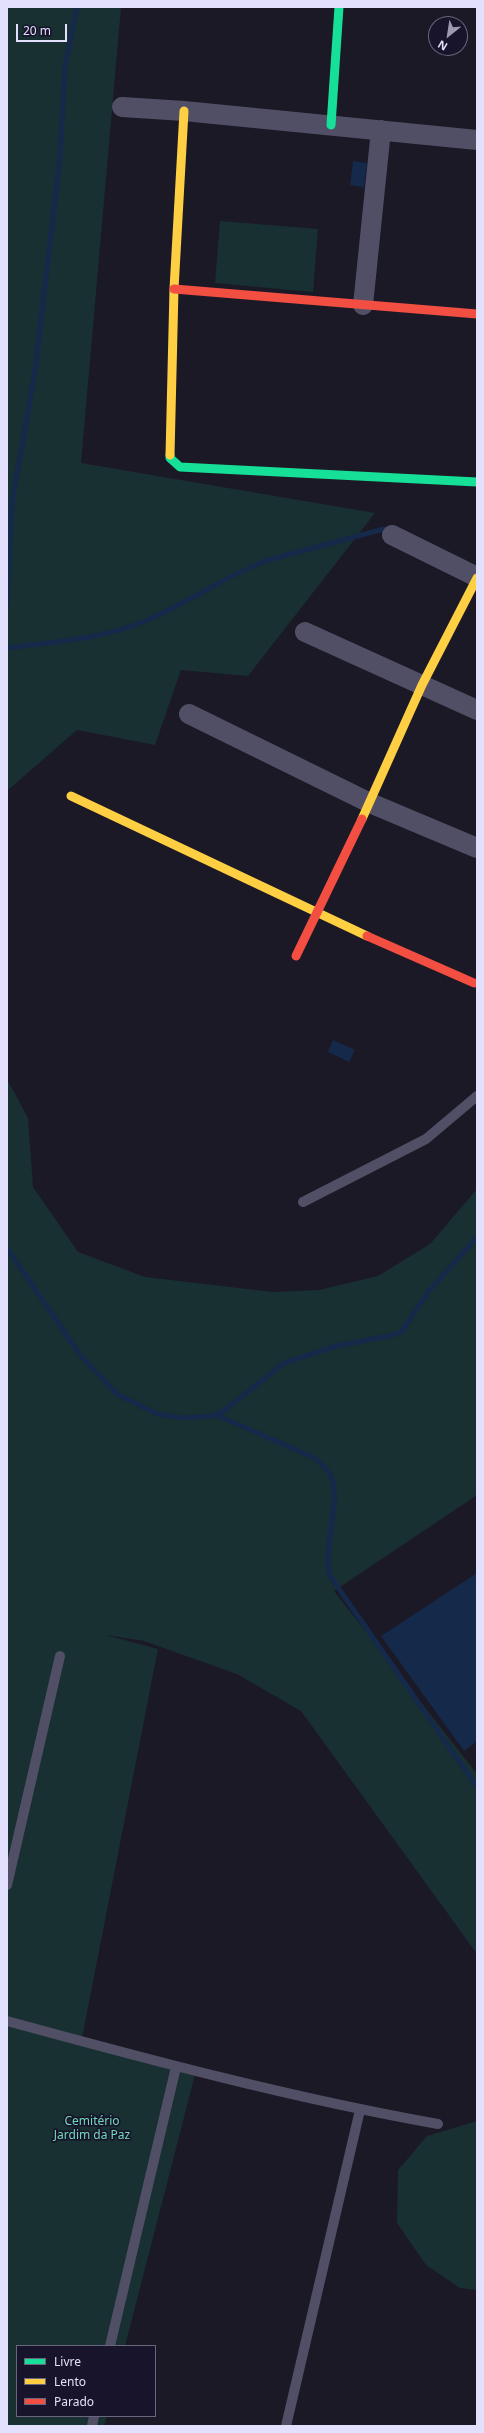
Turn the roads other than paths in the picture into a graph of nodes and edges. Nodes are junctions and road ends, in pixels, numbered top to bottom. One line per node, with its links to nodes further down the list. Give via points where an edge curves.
1 (340, 7): 4 (street)
2 (122, 107): 3 (street)
3 (184, 111): 4 (street); 7 (street)
4 (331, 125): 5 (street)
5 (381, 130): 6 (street); 8 (street)
6 (477, 140)
7 (174, 289): 8 (street); 10 (street, via 170,458 180,467)
8 (363, 305): 9 (street)
9 (477, 314)
10 (477, 482)
11 (392, 535): 12 (street)
12 (477, 577): 14 (street)
13 (305, 632): 14 (street)
14 (422, 685): 15 (street); 18 (street)
15 (477, 710)
16 (189, 714): 18 (street)
17 (71, 796): 20 (street)
18 (370, 803): 19 (street); 20 (street)
19 (477, 848)
20 (318, 915): 21 (street); 22 (street)
21 (296, 956)
22 (474, 983)
23 (477, 1096): 24 (lane, via 426,1139)
24 (303, 1202)
25 (60, 1656): 26 (lane)
26 (7, 1885)
27 (7, 2021): 28 (lane)
28 (176, 2067): 29 (lane); 31 (lane)
29 (360, 2110): 30 (lane); 32 (lane)
30 (438, 2124)
31 (110, 2345)
32 (286, 2426)

